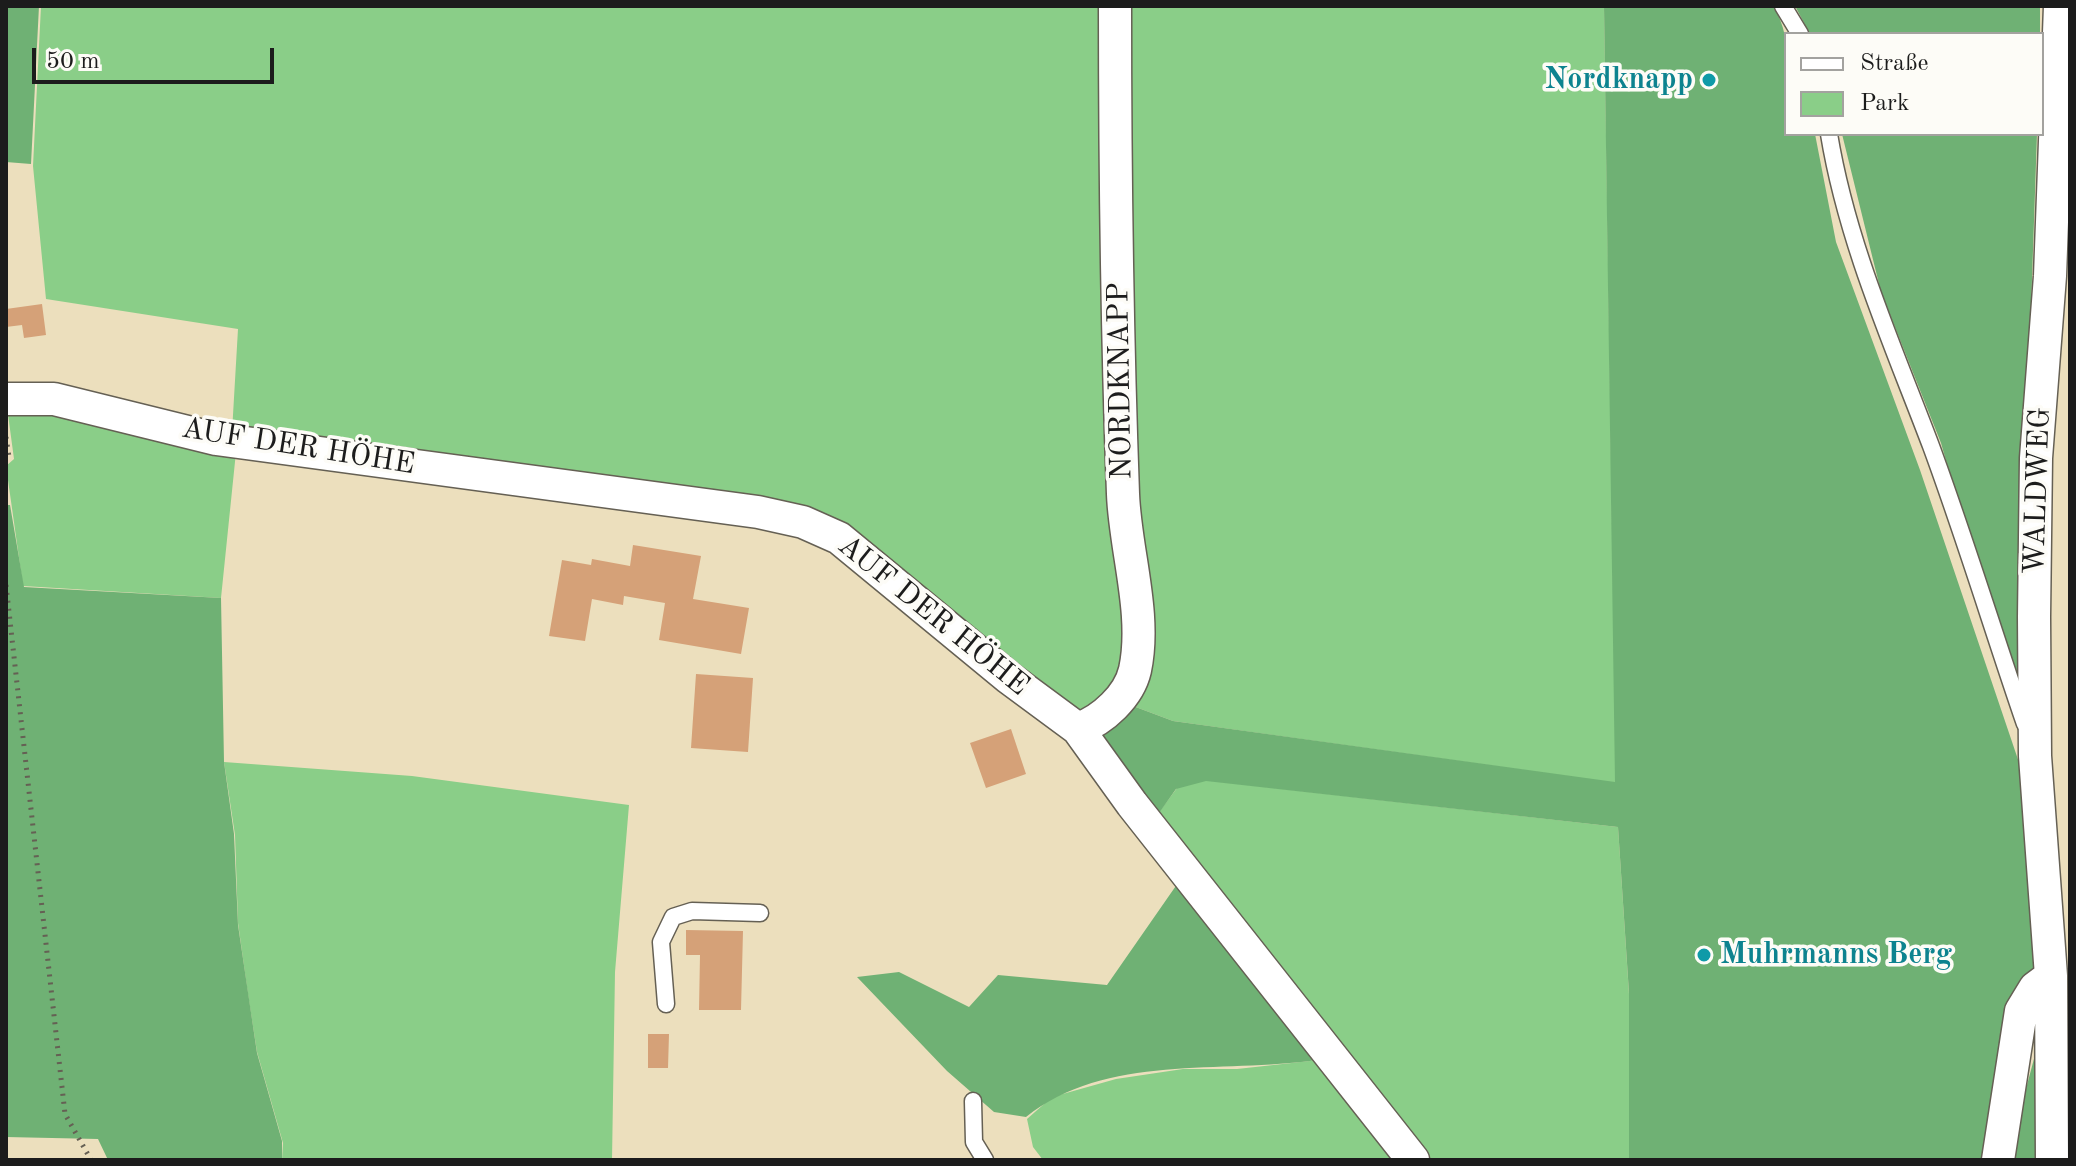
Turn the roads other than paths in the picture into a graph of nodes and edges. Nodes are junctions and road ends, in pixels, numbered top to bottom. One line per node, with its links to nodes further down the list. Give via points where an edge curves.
1 (1115, 6): 7 (street, NORDKNAPP, via 1123,497 1137,626 1135,671 1115,704 1097,722)
2 (1783, 6): 4 (lane)
3 (2060, 6): 8 (street, WALDWEG, via 2050,276 2036,458)
4 (1799, 32)
5 (1829, 136): 8 (lane, via 1875,307 1931,448)
6 (6, 399): 7 (street, AUF DER HÖHE, via 54,399 216,439 803,522 839,538)
7 (1078, 729): 14 (street, AUF DER HÖHE)
8 (2035, 756): 10 (street, WALDWEG)
9 (760, 913): 11 (lane, via 692,911 673,917 661,942)
10 (2060, 978): 15 (street, via 2035,988 2021,1011); 16 (street, WALDWEG)
11 (666, 1004)
12 (973, 1101): 13 (lane, via 974,1142)
13 (985, 1160)
14 (1413, 1160)
15 (1998, 1160)
16 (2052, 1160)

